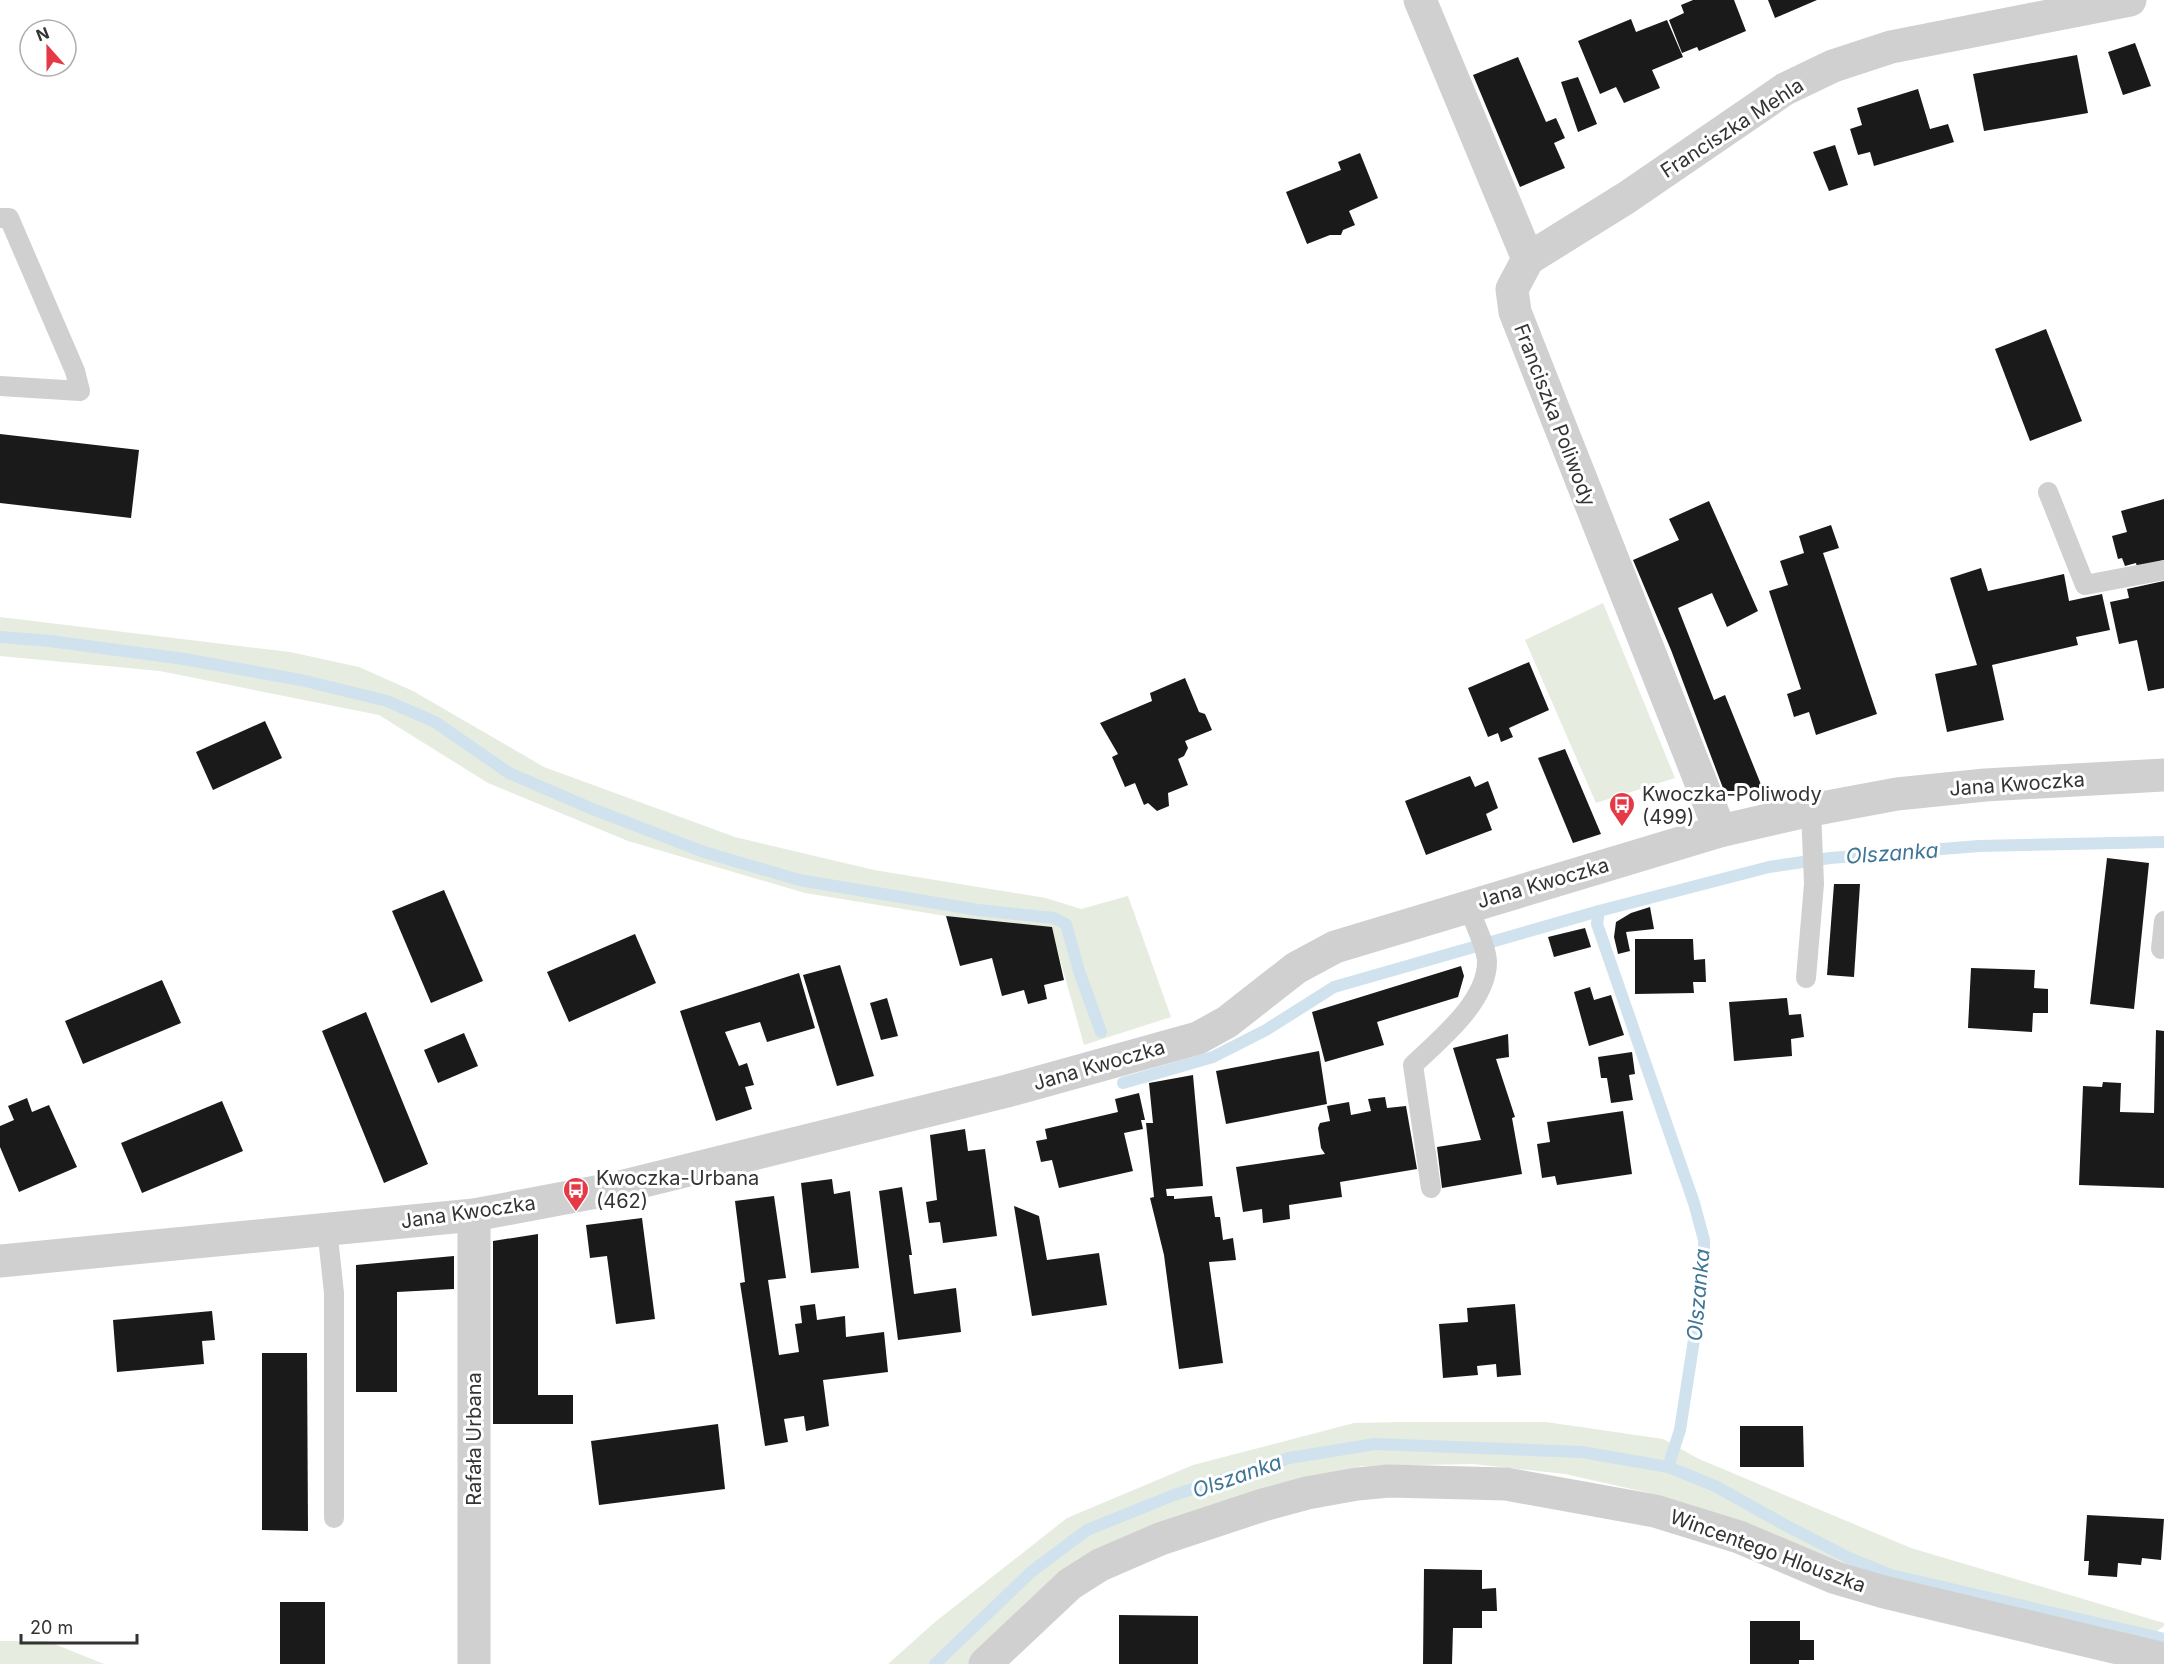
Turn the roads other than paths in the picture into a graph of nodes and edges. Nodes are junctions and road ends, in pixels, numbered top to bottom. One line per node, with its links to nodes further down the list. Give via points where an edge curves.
1 (1420, 0): 4 (street)
2 (2130, 0): 4 (street, Franciszka Mehla, via 1891,47 1833,66 1785,89 1626,198)
3 (0, 218): 5 (lane, via 9,218 80,391)
4 (1528, 259): 10 (street, Franciszka Poliwody, via 1512,289 1515,312)
5 (0, 386)
6 (2049, 492): 7 (lane, via 2085,585)
7 (2164, 570)
8 (2164, 775): 9 (street, Jana Kwoczka, via 1897,794)
9 (1812, 822): 10 (street, Jana Kwoczka); 14 (lane, via 1814,884)
10 (1720, 831): 11 (street, Jana Kwoczka)
11 (1472, 917): 15 (lane, via 1487,962 1482,982 1463,1017 1413,1065); 16 (street, Jana Kwoczka, via 1335,947 1296,968 1227,1022 1198,1038 1007,1091 612,1189)
12 (2164, 921): 13 (lane)
13 (2161, 949)
14 (1806, 978)
15 (1431, 1188)
16 (474, 1215): 17 (street, Jana Kwoczka); 21 (street, Rafała Urbana)
17 (327, 1228): 18 (street, Jana Kwoczka); 19 (lane, via 334,1293)
18 (0, 1261)
19 (334, 1518)
20 (2164, 1659): 22 (street, Wincentego Hlouszka, via 1884,1592 1836,1578 1739,1536 1655,1511 1506,1484 1420,1481 1357,1484 1307,1494 1160,1539 1100,1565 1070,1584)
21 (474, 1664)
22 (985, 1664)

